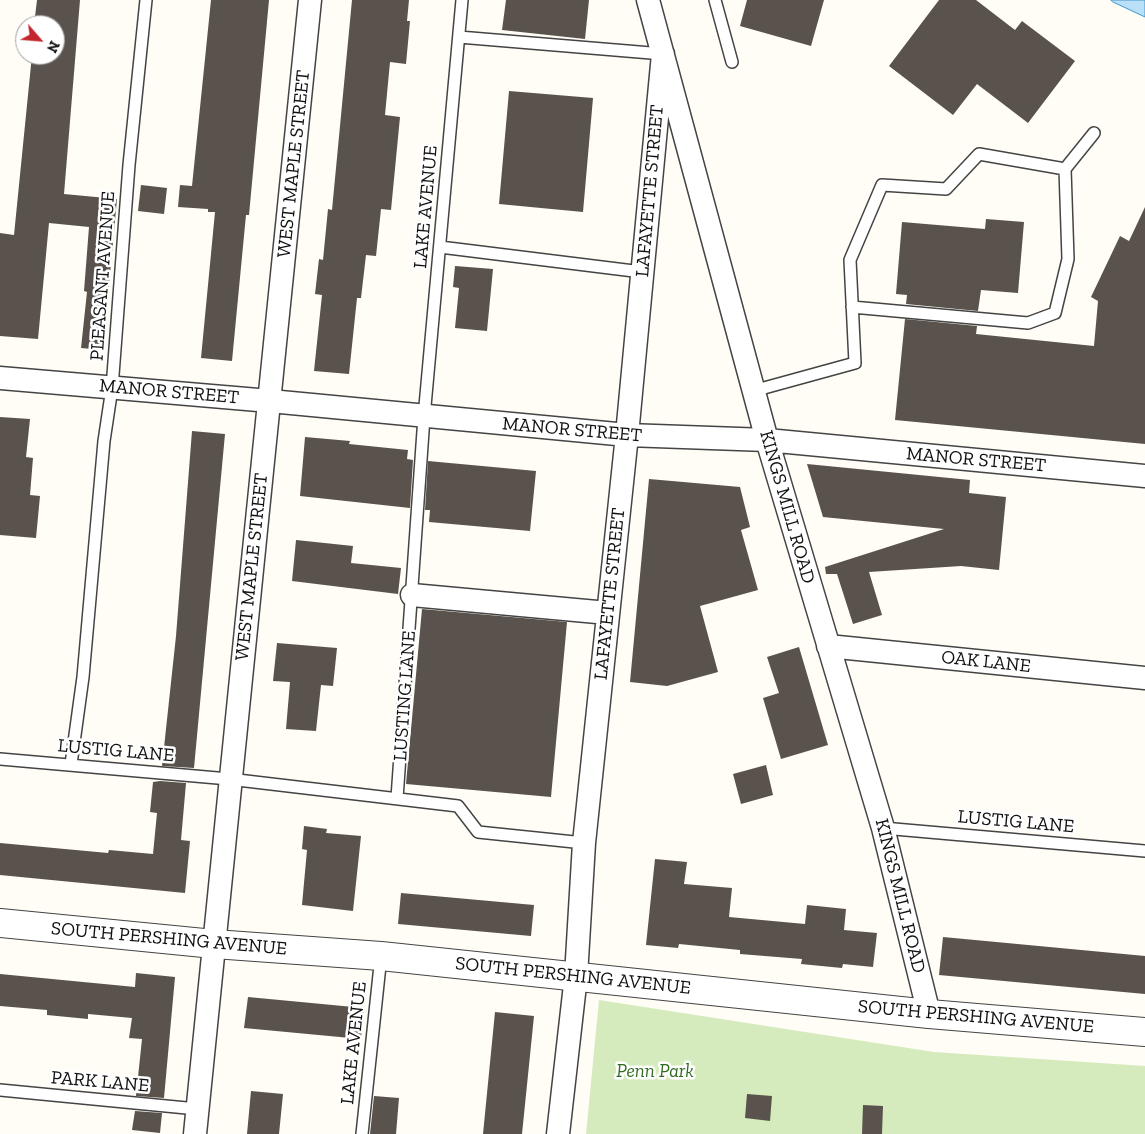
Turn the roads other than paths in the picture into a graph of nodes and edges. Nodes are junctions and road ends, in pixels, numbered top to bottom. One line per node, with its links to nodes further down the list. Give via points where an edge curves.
1 (146, 0): 15 (lane, PLEASANT AVENUE, via 129,165)
2 (310, 0): 17 (street, WEST MAPLE STREET)
3 (462, 0): 6 (lane, LAKE AVENUE)
4 (648, 0): 7 (street, KINGS MILL ROAD)
5 (715, 0): 8 (lane)
6 (459, 36): 7 (lane); 11 (lane, LAKE AVENUE)
7 (663, 54): 12 (street, LAFAYETTE STREET); 16 (street, KINGS MILL ROAD)
8 (732, 62)
9 (1094, 133): 10 (lane)
10 (1064, 169): 13 (lane, via 979,154 946,189 882,185 850,260); 13 (lane, via 1068,259 1055,313 1028,323)
11 (440, 246): 12 (lane); 18 (lane, LAKE AVENUE)
12 (642, 272): 19 (street, LAFAYETTE STREET)
13 (852, 307): 16 (lane, via 855,363)
14 (0, 378): 15 (street, MANOR STREET)
15 (112, 388): 17 (street, MANOR STREET); 27 (lane, PLEASANT AVENUE)
16 (754, 391): 20 (street, KINGS MILL ROAD)
17 (270, 401): 18 (street, MANOR STREET); 28 (street, WEST MAPLE STREET)
18 (424, 417): 19 (street, MANOR STREET); 22 (lane, LUSTING LANE)
19 (627, 435): 20 (street, MANOR STREET); 23 (street, LAFAYETTE STREET)
20 (767, 440): 21 (street, MANOR STREET); 24 (street, KINGS MILL ROAD)
21 (1145, 476)
22 (412, 595): 23 (street); 29 (lane, LUSTING LANE)
23 (608, 613): 31 (street, LAFAYETTE STREET)
24 (828, 646): 25 (street, OAK LANE); 30 (street, KINGS MILL ROAD)
25 (1145, 678)
26 (0, 759): 27 (lane, LUSTIG LANE)
27 (71, 764): 28 (lane, LUSTIG LANE)
28 (229, 779): 29 (lane, LUSTIG LANE); 34 (street, WEST MAPLE STREET)
29 (397, 798): 31 (lane, LUSTIG LANE, via 458,806 478,832)
30 (883, 828): 32 (lane, LUSTIG LANE); 37 (street, KINGS MILL ROAD)
31 (584, 843): 36 (street, LAFAYETTE STREET)
32 (1145, 851)
33 (0, 923): 34 (street, SOUTH PERSHING AVENUE)
34 (214, 944): 35 (street, SOUTH PERSHING AVENUE); 40 (street, WEST MAPLE STREET)
35 (381, 956): 36 (street, SOUTH PERSHING AVENUE); 42 (lane, LAKE AVENUE)
36 (576, 976): 37 (street, SOUTH PERSHING AVENUE); 43 (street, LAFAYETTE STREET)
37 (929, 1014): 38 (street, SOUTH PERSHING AVENUE)
38 (1145, 1032)
39 (0, 1090): 40 (lane, PARK LANE)
40 (197, 1109): 41 (street, WEST MAPLE STREET)
41 (195, 1134)
42 (362, 1134)
43 (558, 1134)

